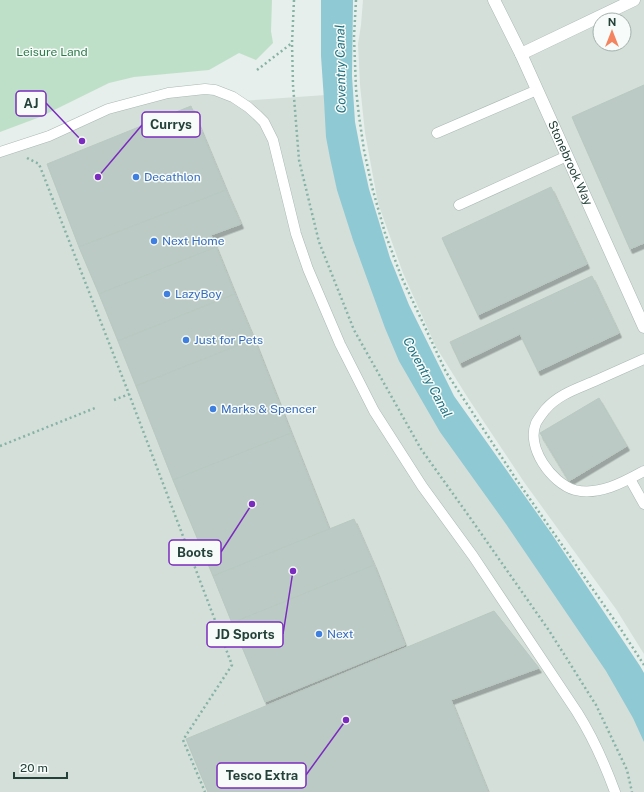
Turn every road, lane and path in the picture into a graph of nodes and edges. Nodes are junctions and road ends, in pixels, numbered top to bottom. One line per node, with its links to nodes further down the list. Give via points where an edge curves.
1 (294, 0): 5 (path)
2 (356, 0): 23 (path, via 354,37 359,116 372,187 401,276 446,372)
3 (494, 0): 6 (street, Stonebrook Way)
4 (634, 0): 6 (street)
5 (292, 43): 7 (path); 26 (path, via 299,160 319,242 354,330 421,449 537,613 596,705 627,770)
6 (521, 54): 8 (street, Stonebrook Way)
7 (257, 70)
8 (537, 90): 9 (lane); 12 (street, Stonebrook Way)
9 (437, 133)
10 (0, 152): 25 (lane, via 49,136 108,109 168,93 200,89 215,90 233,96 264,122 273,140 296,234 308,269 340,344 374,411 422,486 473,556 577,712 592,736)
11 (22, 155): 16 (path, via 40,164)
12 (567, 156): 13 (lane); 14 (street, Stonebrook Way)
13 (459, 204)
14 (644, 327)
15 (644, 359): 21 (lane, via 561,396 546,409 536,423 534,438 547,470 558,482 576,490 600,491)
16 (129, 394): 17 (path); 24 (path, via 232,665 183,740)
17 (114, 400)
18 (95, 408): 19 (path)
19 (0, 446)
20 (644, 471): 21 (lane)
21 (630, 479): 22 (lane)
22 (644, 504)
23 (644, 665)
24 (205, 792)
25 (615, 792)
26 (632, 792)

